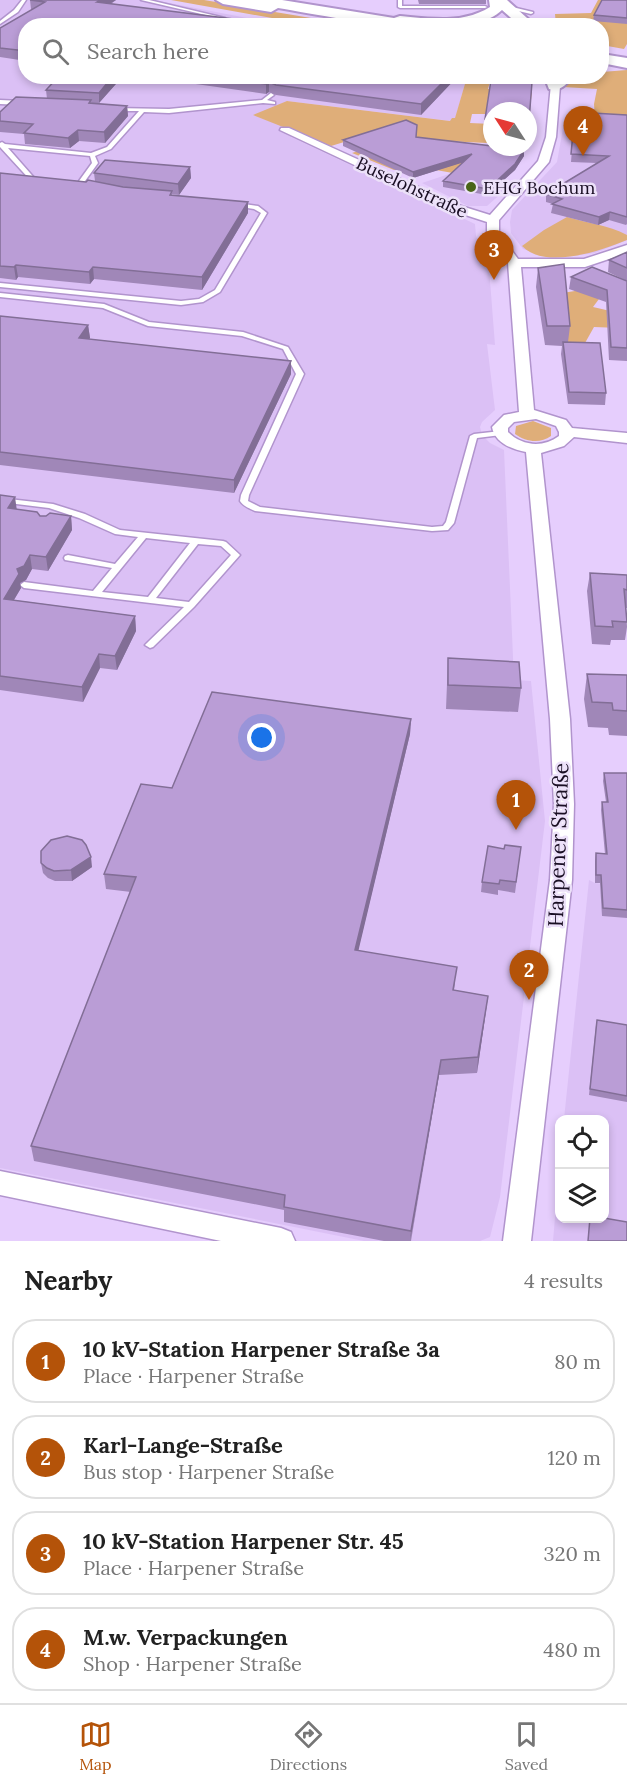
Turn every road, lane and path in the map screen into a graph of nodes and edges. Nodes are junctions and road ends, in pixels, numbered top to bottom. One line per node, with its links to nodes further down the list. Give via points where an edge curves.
1 (24, 0): 14 (lane)
2 (143, 0): 8 (lane)
3 (223, 0): 9 (highway)
4 (255, 0): 7 (highway)
5 (400, 0): 6 (lane, via 400,7)
6 (497, 4): 12 (highway, via 492,13); 13 (highway)
7 (356, 16): 10 (highway); 11 (highway)
8 (220, 18)
9 (333, 18)
10 (369, 18)
11 (379, 18)
12 (471, 18)
13 (528, 18)
14 (0, 23)
15 (609, 55): 17 (highway)
16 (609, 60): 17 (highway)
17 (625, 61): 18 (highway)
18 (609, 64)
19 (556, 84): 37 (street, via 543,162)
20 (271, 94): 21 (lane)
21 (263, 101): 23 (lane); 26 (lane)
22 (0, 102): 24 (lane)
23 (273, 103)
24 (24, 104)
25 (107, 109): 26 (lane)
26 (142, 111): 29 (lane, via 109,148)
27 (285, 130): 37 (street, Buselohstraße, via 454,209)
28 (1, 145): 29 (lane); 31 (lane)
29 (92, 155): 34 (lane, via 95,163 82,181)
30 (23, 182): 31 (lane)
31 (35, 182): 32 (lane)
32 (45, 183)
33 (75, 185): 34 (lane)
34 (86, 186): 35 (lane)
35 (95, 188)
36 (234, 205): 40 (lane, via 256,207 264,213 218,291 207,300 181,303)
37 (493, 219): 39 (street, Buselohstraße, via 493,232)
38 (627, 249): 39 (street, via 590,268)
39 (514, 263): 42 (street)
40 (0, 285)
41 (0, 295): 44 (lane, via 104,306 148,324 243,334 286,348 300,374 245,495 244,501 258,509 445,528 450,523 474,436)
42 (527, 414): 43 (street, via 554,419); 44 (street, via 509,418 500,427)
43 (567, 432): 45 (street); 46 (street, via 566,438 553,446)
44 (501, 433): 46 (street, via 512,443)
45 (627, 438)
46 (533, 448): 61 (street, Harpener Straße, via 559,707 564,804 561,880)
47 (0, 500): 48 (lane)
48 (59, 509): 49 (lane); 50 (lane, via 118,532)
49 (53, 518)
50 (144, 535): 51 (lane); 53 (lane)
51 (196, 541): 56 (lane); 57 (lane, via 223,544 236,555)
52 (68, 558): 53 (lane)
53 (118, 567): 55 (lane)
54 (24, 585): 55 (lane)
55 (96, 593): 56 (lane)
56 (150, 600): 57 (lane)
57 (191, 605): 58 (lane)
58 (150, 645)
59 (0, 1183): 60 (street)
60 (281, 1241)
61 (517, 1241)

